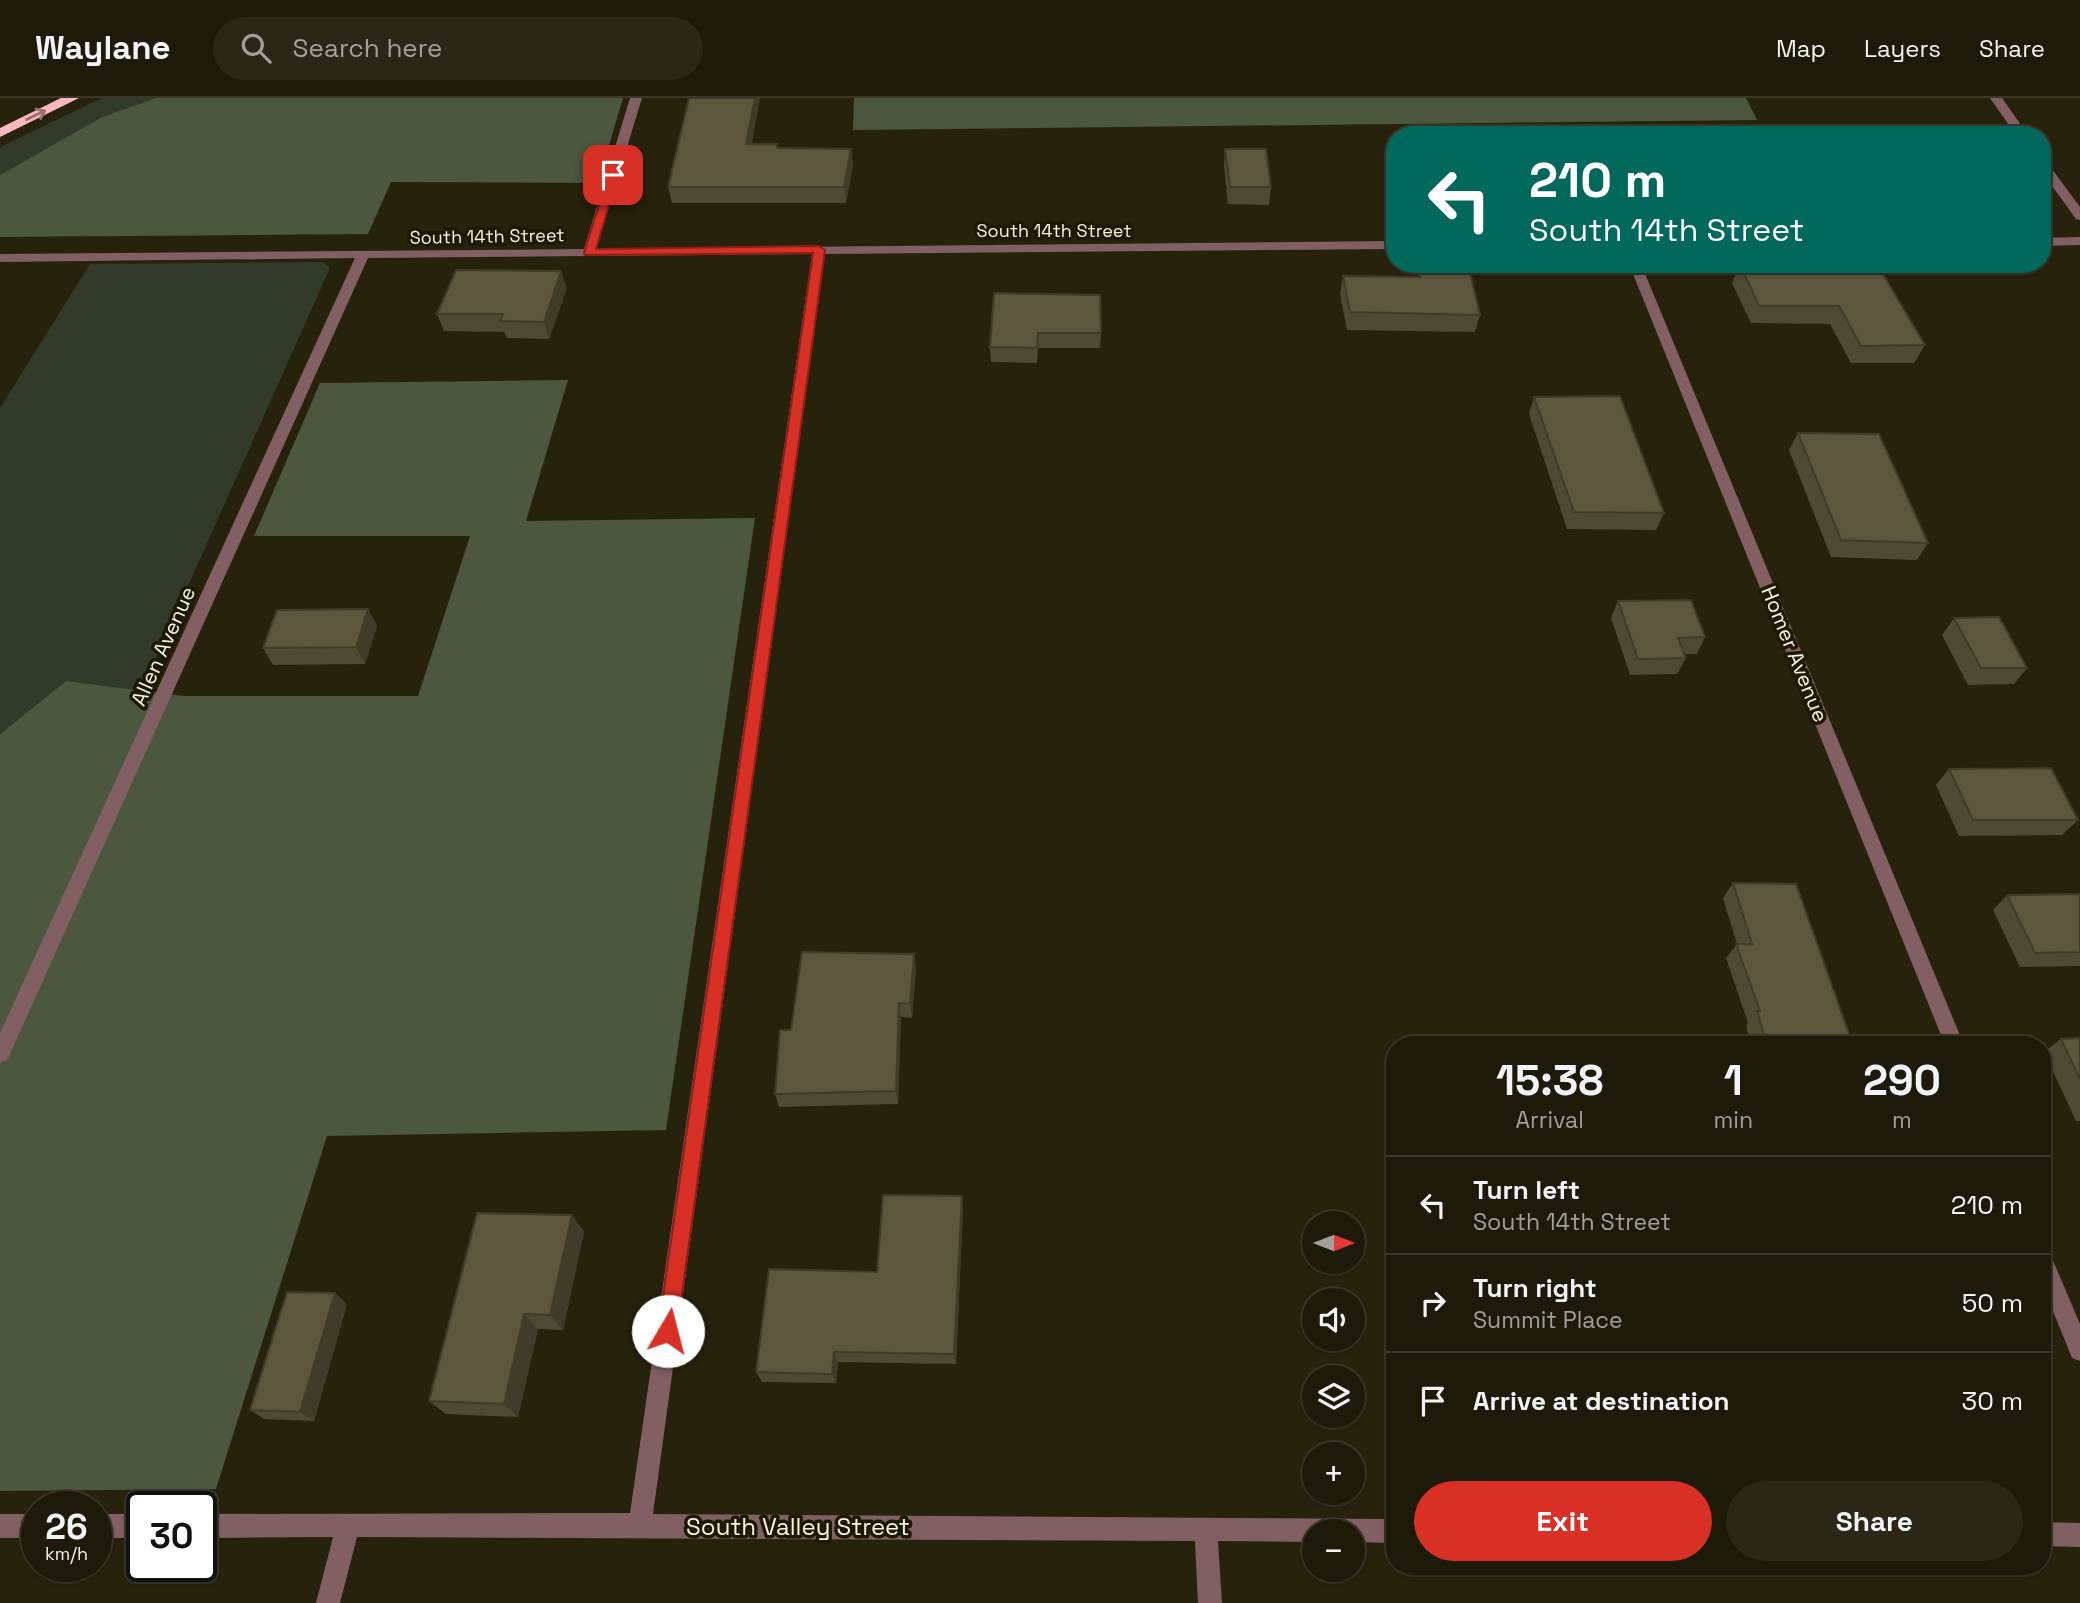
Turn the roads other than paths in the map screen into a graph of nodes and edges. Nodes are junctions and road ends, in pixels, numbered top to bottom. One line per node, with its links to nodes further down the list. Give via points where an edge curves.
1 (72, 98): 5 (highway, one-way to 1)
2 (636, 98): 12 (street)
3 (1996, 98): 4 (street)
4 (2016, 126)
5 (0, 133)
6 (2051, 176): 7 (street)
7 (2080, 216)
8 (2051, 242): 9 (street)
9 (2080, 242)
10 (1386, 245): 11 (street, South 14th Street)
11 (819, 250): 12 (street, South 14th Street); 20 (street)
12 (589, 253): 13 (street, South 14th Street)
13 (363, 255): 14 (street, South 14th Street); 17 (street, Allen Avenue)
14 (0, 258)
15 (1639, 273): 16 (street, Homer Avenue)
16 (1951, 1036)
17 (0, 1054)
18 (2051, 1280): 19 (street)
19 (2080, 1350)
20 (640, 1525): 24 (street, South Valley Street); 25 (street, South Valley Street)
21 (0, 1526): 22 (street)
22 (21, 1526)
23 (217, 1526): 24 (street, South Valley Street)
24 (348, 1526): 29 (street)
25 (1206, 1530): 26 (street, South Valley Street); 30 (street)
26 (1386, 1531)
27 (2051, 1534): 28 (street)
28 (2080, 1535)
29 (328, 1603)
30 (1210, 1603)

